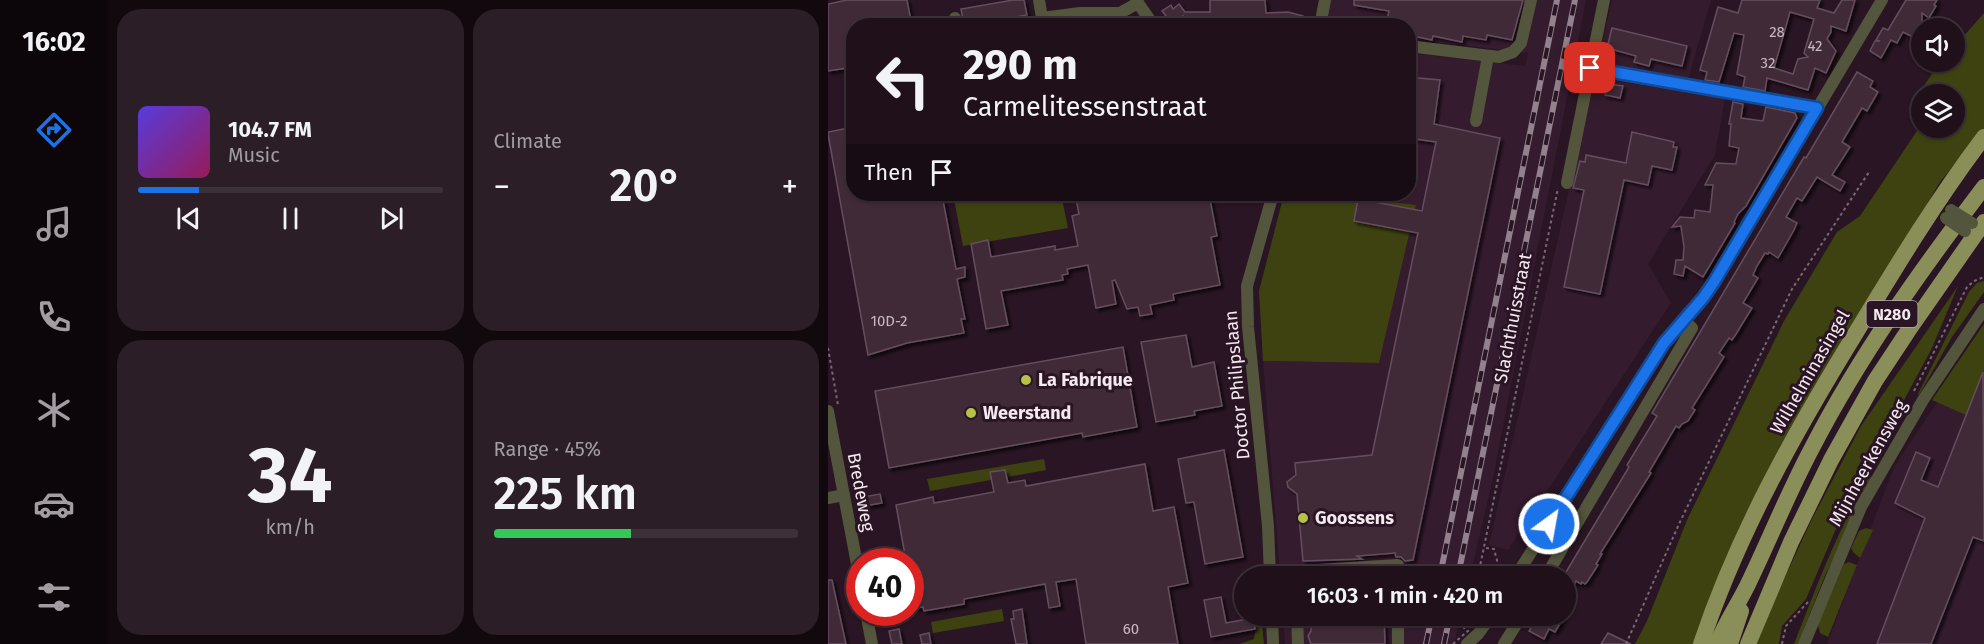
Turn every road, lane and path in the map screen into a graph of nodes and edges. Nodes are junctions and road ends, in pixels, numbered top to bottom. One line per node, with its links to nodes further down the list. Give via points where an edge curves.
1 (1039, 0): 7 (street)
2 (1325, 0): 9 (street)
3 (1531, 0): 11 (street, via 1521,43 1513,52)
4 (1604, 0): 12 (street)
5 (1882, 0): 13 (street)
6 (1137, 2): 7 (street, via 1120,13); 8 (street)
7 (1042, 18)
8 (1148, 18)
9 (1322, 18)
10 (1416, 47): 11 (street)
11 (1493, 56): 14 (street)
12 (1590, 68): 13 (street); 17 (street)
13 (1817, 108): 24 (street, via 1714,282)
14 (1476, 121)
15 (1984, 137): 20 (main road, Wilhelminasingel / N280)
16 (1869, 172): 52 (path, via 1792,289)
17 (1563, 185): 30 (path, Slachthuisstraat)
18 (1984, 187): 36 (main road, N280, via 1862,361 1811,448)
19 (1271, 201): 31 (street, Doctor Philipslaan, via 1247,286)
20 (1944, 211): 21 (street, bridge); 53 (main road, Wilhelminasingel / N280, via 1821,390 1791,443 1744,540)
21 (1977, 231): 56 (main road, N280, via 1875,381 1831,460)
22 (1984, 277): 25 (path, Mijnheerkensweg, via 1967,287)
23 (1984, 309): 58 (street, Mijnheerkensweg, via 1923,400 1862,507)
24 (1684, 320): 34 (street, via 1664,343); 35 (street, via 1692,328)
25 (1913, 393)
26 (828, 411): 27 (street, Bredeweg)
27 (843, 495): 28 (street); 29 (street, Bredeweg)
28 (828, 498)
29 (854, 548)
30 (1485, 548): 32 (path, Slachthuisstraat); 33 (path, via 1494,549)
31 (1270, 566)
32 (1480, 566)
33 (1498, 566)
34 (1522, 566)
35 (1552, 566)
36 (1746, 589): 54 (main road, N280); 55 (main road, N280)
37 (1808, 603): 57 (path, via 1786,626)
38 (869, 626): 45 (street)
39 (1272, 626): 46 (street)
40 (1297, 626): 47 (street)
41 (1398, 626): 48 (street)
42 (1484, 626): 50 (street)
43 (1515, 626): 51 (street)
44 (1469, 630): 49 (path, bridge)
45 (872, 644)
46 (1273, 644)
47 (1298, 644)
48 (1398, 644)
49 (1453, 644)
50 (1467, 644)
51 (1504, 644)
52 (1626, 644)
53 (1701, 644)
54 (1717, 644)
55 (1730, 644)
56 (1748, 644)
57 (1782, 644)
58 (1804, 644)

